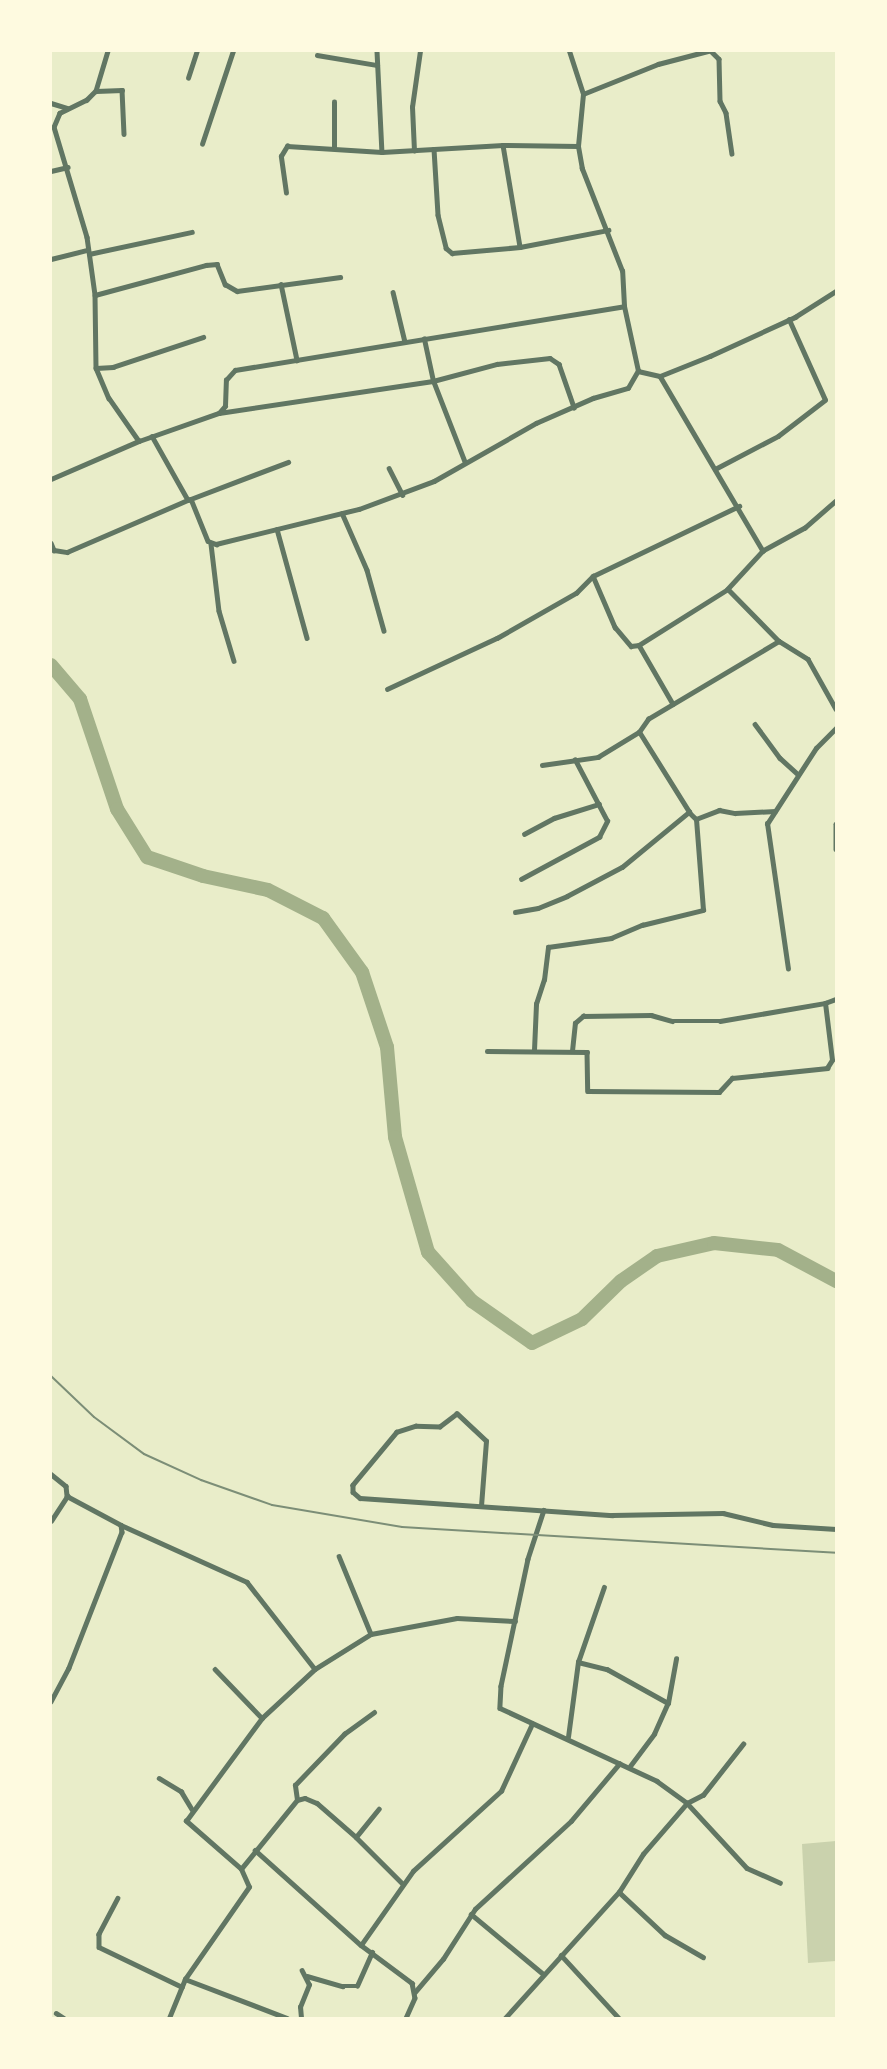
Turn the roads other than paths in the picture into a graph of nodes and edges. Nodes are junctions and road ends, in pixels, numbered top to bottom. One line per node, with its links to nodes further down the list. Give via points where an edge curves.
1 (108, 51): 11 (street)
2 (196, 51): 10 (street)
3 (233, 51): 17 (street)
4 (377, 51): 9 (street)
5 (420, 51): 22 (street, via 412,107)
6 (569, 51): 12 (street)
7 (710, 51): 12 (street, via 658,64); 24 (street, via 719,59 720,101 726,113)
8 (317, 55): 9 (street)
9 (377, 65): 23 (street)
10 (188, 78)
11 (96, 91): 15 (street, via 87,100); 16 (street, via 122,90)
12 (583, 94): 19 (street)
13 (334, 102): 20 (street)
14 (51, 103): 15 (street)
15 (68, 108): 25 (street, via 55,118 54,127)
16 (124, 134)
17 (202, 144)
18 (503, 145): 19 (street); 21 (street); 30 (street)
19 (579, 146): 28 (street, via 587,186)
20 (334, 148): 23 (street); 27 (street, via 287,146 281,156)
21 (434, 149): 22 (street); 30 (street, via 434,191 446,248 459,255)
22 (414, 151): 23 (street)
23 (382, 152)
24 (732, 154)
25 (68, 167): 26 (street); 31 (street)
26 (51, 171)
27 (286, 193)
28 (609, 230): 30 (street); 38 (street, via 622,272)
29 (192, 232): 31 (street)
30 (520, 247)
31 (88, 252): 32 (street); 37 (street)
32 (51, 259)
33 (340, 277): 34 (street)
34 (281, 284): 37 (street, via 260,290 231,289 217,264); 43 (street)
35 (836, 291): 39 (street)
36 (393, 292): 42 (street)
37 (94, 295): 44 (street)
38 (624, 306): 41 (street); 45 (street)
39 (789, 320): 46 (street); 55 (street, via 825,400 778,436)
40 (203, 337): 44 (street, via 113,367)
41 (424, 339): 42 (street); 47 (street)
42 (405, 342): 43 (street)
43 (297, 360): 49 (street, via 228,374 225,406)
44 (96, 368): 51 (street, via 109,398)
45 (638, 371): 46 (street); 48 (street, via 628,388)
46 (660, 375): 55 (street)
47 (433, 381): 48 (street, via 497,364 550,358 560,364); 49 (street); 53 (street)
48 (574, 407): 53 (street, via 536,423)
49 (219, 413): 50 (street)
50 (152, 436): 51 (street); 58 (street)
51 (139, 441): 56 (street)
52 (288, 462): 58 (street)
53 (465, 463): 57 (street)
54 (389, 468): 57 (street)
55 (715, 469): 60 (street)
56 (51, 478)
57 (403, 495): 61 (street)
58 (189, 499): 63 (street, via 67,552 54,550); 64 (street)
59 (836, 501): 65 (street, via 805,528)
60 (740, 506): 65 (street); 66 (street)
61 (342, 513): 62 (street); 68 (street, via 367,570)
62 (277, 529): 64 (street); 69 (street)
63 (51, 543)
64 (211, 544): 72 (street, via 219,611)
65 (763, 551): 67 (street)
66 (593, 576): 71 (street, via 615,627 631,646); 73 (street, via 576,593 497,638)
67 (728, 589): 70 (street); 71 (street)
68 (384, 631)
69 (307, 639)
70 (779, 641): 74 (street); 75 (street, via 808,659)
71 (639, 645): 74 (street)
72 (234, 661)
73 (387, 689)
74 (673, 704): 78 (street, via 648,720)
75 (836, 709)
76 (755, 724): 81 (street, via 780,758)
77 (836, 728): 81 (street)
78 (639, 732): 79 (street, via 597,757); 84 (street)
79 (575, 760): 80 (street); 82 (street)
80 (542, 765)
81 (798, 774): 83 (street)
82 (599, 804): 87 (street, via 554,818); 89 (street, via 606,820 600,837)
83 (775, 811): 85 (street, via 719,810); 91 (street, via 767,824)
84 (688, 812): 85 (street); 90 (street, via 622,867 567,896)
85 (696, 819): 94 (street, via 703,910 642,925 611,938 548,947 536,1004)
86 (836, 824): 88 (street)
87 (524, 834)
88 (836, 849)
89 (521, 879)
90 (515, 912)
91 (788, 969)
92 (836, 999): 93 (street)
93 (825, 1003): 96 (street, via 720,1021 672,1021 651,1015 583,1016 575,1023); 96 (street, via 832,1060 827,1068 732,1078 719,1092 588,1091 587,1052)
94 (534, 1050): 95 (street); 96 (street)
95 (488, 1051)
96 (572, 1051)
97 (51, 1474): 98 (street, via 66,1486)
98 (67, 1496): 101 (street); 102 (street)
99 (481, 1506): 99 (street, via 360,1498 353,1492 353,1485 397,1432 416,1426 440,1427 457,1414 486,1441); 100 (street)
100 (544, 1510): 103 (street, via 663,1517 723,1513 773,1525); 106 (street, via 532,1544)
101 (51, 1521)
102 (121, 1525): 111 (street, via 247,1582); 112 (street, via 121,1536 69,1668)
103 (836, 1529)
104 (339, 1556): 107 (street)
105 (604, 1587): 109 (street)
106 (515, 1621): 107 (street, via 457,1618); 116 (street, via 499,1704 504,1712)
107 (371, 1634): 111 (street)
108 (676, 1659): 113 (street)
109 (578, 1662): 113 (street, via 607,1669); 117 (street)
110 (215, 1669): 115 (street)
111 (315, 1669): 115 (street)
112 (51, 1702)
113 (668, 1704): 120 (street, via 654,1734)
114 (374, 1712): 122 (street, via 344,1734 295,1785)
115 (262, 1718): 124 (street)
116 (532, 1724): 117 (street); 129 (street, via 501,1791)
117 (568, 1737): 119 (street)
118 (743, 1744): 123 (street, via 703,1795)
119 (619, 1764): 120 (street); 133 (street, via 571,1821)
120 (630, 1766): 123 (street)
121 (159, 1778): 124 (street, via 181,1791)
122 (297, 1800): 126 (street, via 317,1803); 127 (street)
123 (687, 1803): 130 (street, via 734,1857); 131 (street, via 643,1854)
124 (192, 1809): 128 (street, via 188,1825)
125 (379, 1809): 126 (street)
126 (356, 1837): 129 (street)
127 (255, 1851): 128 (street); 134 (street)
128 (241, 1869): 141 (street, via 249,1887)
129 (402, 1883): 134 (street)
130 (780, 1884)
131 (619, 1892): 136 (street); 137 (street, via 665,1935)
132 (118, 1898): 142 (street, via 99,1934 99,1947)
133 (471, 1914): 139 (street); 143 (street, via 443,1959)
134 (361, 1945): 135 (street)
135 (372, 1952): 140 (street, via 357,1986); 143 (street, via 412,1983)
136 (561, 1954): 139 (street); 151 (street)
137 (703, 1957)
138 (302, 1971): 140 (street)
139 (542, 1973): 150 (street)
140 (307, 1976): 148 (street, via 309,1985 300,2007)
141 (185, 1979): 142 (street); 147 (street)
142 (182, 1987): 146 (street)
143 (415, 1992): 149 (street)
144 (56, 2013): 145 (street)
145 (64, 2018)
146 (169, 2018)
147 (287, 2018)
148 (302, 2018)
149 (406, 2018)
150 (505, 2018)
151 (619, 2018)

